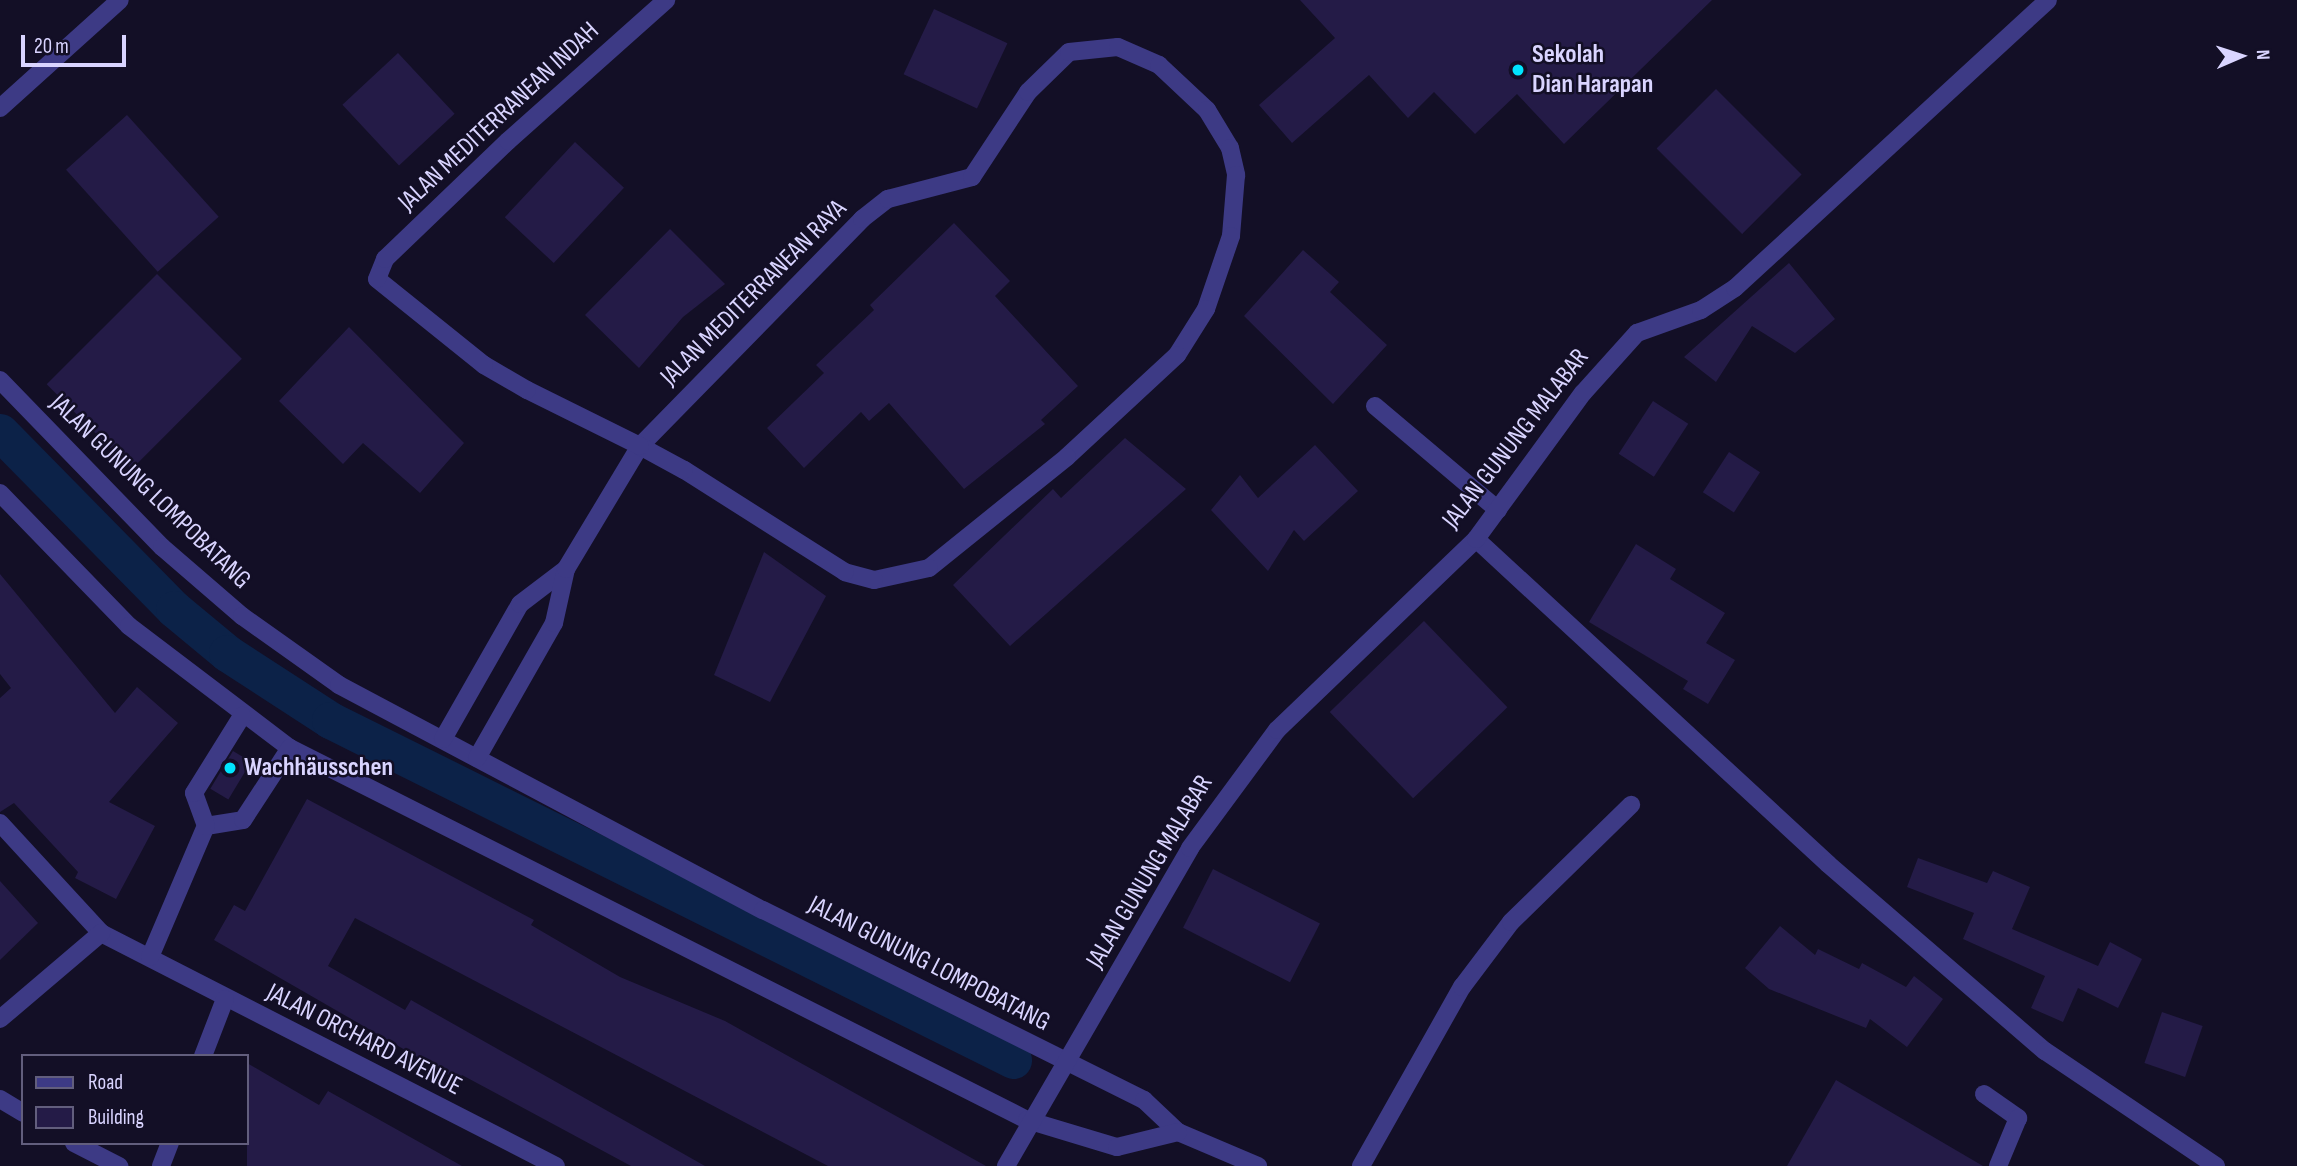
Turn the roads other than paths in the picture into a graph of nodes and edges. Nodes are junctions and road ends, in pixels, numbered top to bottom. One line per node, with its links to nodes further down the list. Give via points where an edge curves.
1 (120, 0): 4 (street)
2 (666, 0): 5 (street, JALAN MEDITERRANEAN INDAH, via 385,259)
3 (2048, 0): 10 (street, JALAN GUNUNG MALABAR, via 1735,288 1701,310 1637,333 1583,393)
4 (0, 108)
5 (377, 279): 8 (street, JALAN MEDITERRANEAN RAYA, via 484,365)
6 (0, 380): 14 (street, JALAN GUNUNG LOMPOBATANG, via 73,462 242,616 339,685)
7 (1375, 406): 10 (street)
8 (640, 446): 8 (street, JALAN MEDITERRANEAN RAYA, via 862,219 915,190 972,177 1028,92 1069,52 1118,47 1159,65 1186,88 1230,148 1236,175 1231,236 1192,333 1160,374 961,548 898,579 874,580 816,559); 12 (street, JALAN MEDITERRANEAN RAYA)
9 (0, 493): 13 (street, via 129,626)
10 (1498, 510): 11 (street, JALAN GUNUNG MALABAR)
11 (1476, 540): 25 (street, JALAN GUNUNG MALABAR, via 1246,766 1190,848); 40 (street, via 1828,864 2045,1051)
12 (566, 569): 14 (street, via 520,604); 16 (street, via 554,623)
13 (242, 716): 15 (street); 19 (street, via 194,793)
14 (443, 739): 16 (street, JALAN GUNUNG LOMPOBATANG)
15 (290, 748): 19 (street, via 243,820); 29 (street)
16 (477, 758): 25 (street, JALAN GUNUNG LOMPOBATANG, via 764,911 1033,1044)
17 (1631, 805): 38 (street, via 1511,922 1462,987)
18 (0, 823): 20 (street)
19 (206, 826): 21 (street)
20 (101, 933): 21 (street, JALAN ORCHARD AVENUE); 23 (street)
21 (150, 957): 22 (street, JALAN ORCHARD AVENUE)
22 (225, 999): 24 (street); 35 (street, JALAN ORCHARD AVENUE)
23 (0, 1019)
24 (204, 1054)
25 (1064, 1065): 29 (street, JALAN GUNUNG LOMPOBATANG); 30 (street, via 1144,1100)
26 (1984, 1094): 39 (street, via 2018,1118)
27 (0, 1098): 28 (street)
28 (21, 1112)
29 (1027, 1121): 30 (street, via 1118,1147); 36 (street, JALAN GUNUNG LOMPOBATANG)
30 (1178, 1132): 37 (street)
31 (78, 1145): 33 (street)
32 (169, 1145): 34 (street)
33 (118, 1166)
34 (161, 1166)
35 (556, 1166)
36 (1006, 1166)
37 (1258, 1166)
38 (1361, 1166)
39 (1998, 1166)
40 (2216, 1166)

